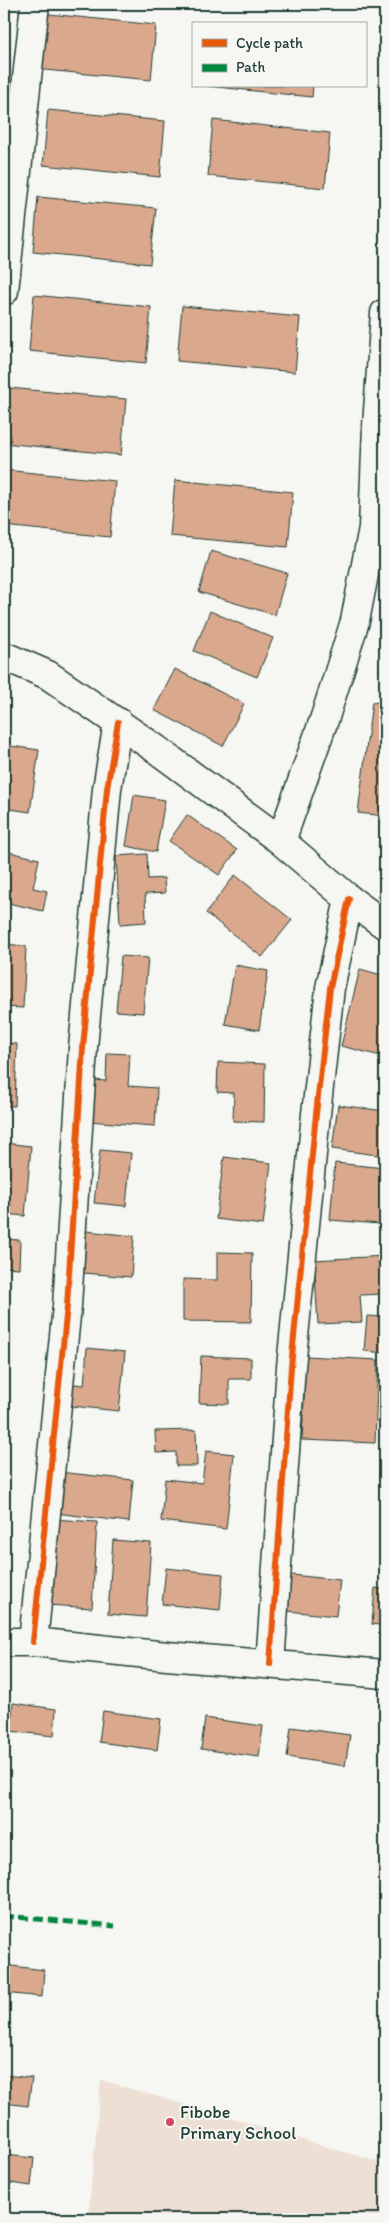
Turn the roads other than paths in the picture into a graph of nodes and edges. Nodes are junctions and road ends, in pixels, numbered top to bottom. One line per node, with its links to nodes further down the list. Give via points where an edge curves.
1 (35, 4): 2 (street)
2 (4, 291)
3 (385, 313): 6 (street, via 373,528 357,612 325,717)
4 (4, 656): 5 (street, via 48,675)
5 (118, 722): 6 (street); 10 (street, via 107,789 83,1048 67,1306)
6 (281, 841): 7 (street)
7 (349, 899): 8 (street); 11 (street, via 330,988 316,1114 291,1367)
8 (385, 925)
9 (4, 1642): 10 (street)
10 (33, 1642): 11 (street)
11 (270, 1664): 12 (street)
12 (385, 1674)

